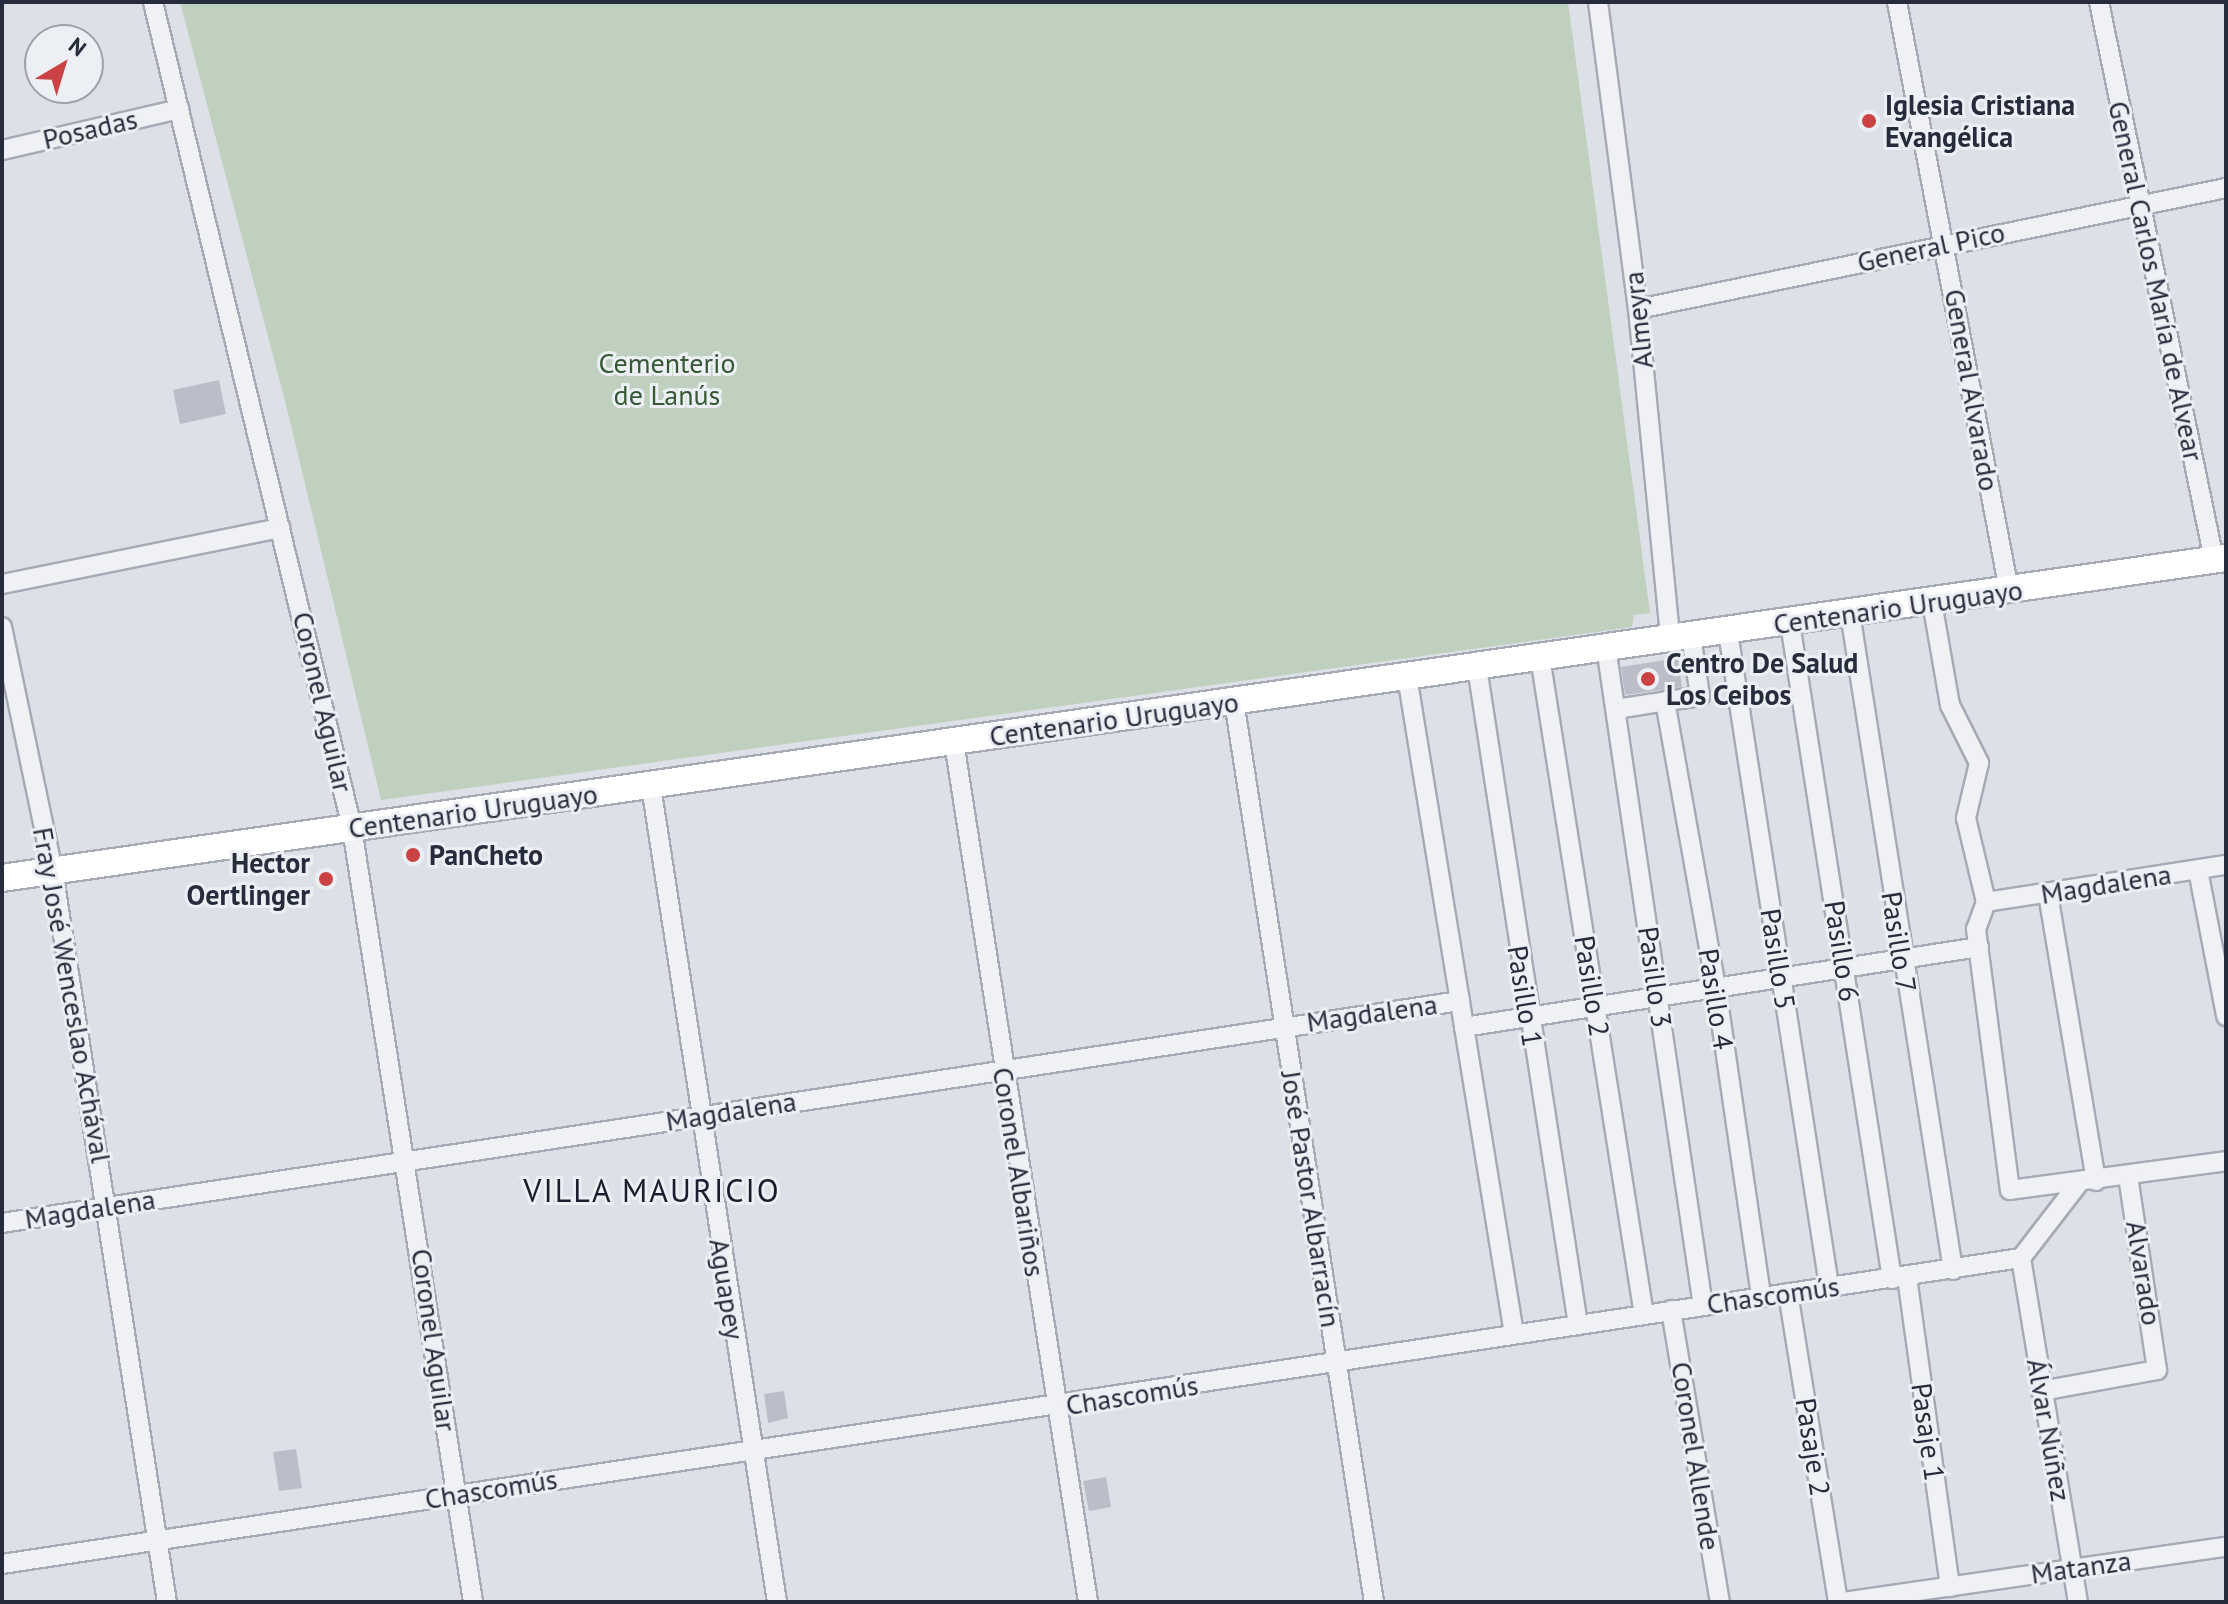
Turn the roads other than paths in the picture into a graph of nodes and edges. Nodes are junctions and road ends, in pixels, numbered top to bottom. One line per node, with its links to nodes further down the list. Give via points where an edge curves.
1 (153, 2): 5 (street, Coronel Aguilar)
2 (1598, 2): 10 (street, Almeyra)
3 (1897, 2): 9 (street, General Alvarado)
4 (2099, 2): 8 (street, General Carlos María de Alvear)
5 (179, 109): 6 (street, Posadas); 11 (street, Coronel Aguilar)
6 (2, 150)
7 (2226, 188): 8 (street, General Pico)
8 (2139, 205): 9 (street, General Pico); 12 (street, General Carlos María de Alvear)
9 (1946, 243): 10 (street, General Pico); 14 (street, General Alvarado)
10 (1638, 309): 20 (street, Almeyra)
11 (280, 528): 13 (street); 30 (street, Coronel Aguilar)
12 (2220, 559): 14 (main road, Centenario Uruguayo)
13 (2, 584)
14 (2009, 590): 15 (main road, Centenario Uruguayo)
15 (1932, 602): 16 (main road, Centenario Uruguayo); 36 (street, via 1950,705 1979,763 1966,818)
16 (1850, 613): 17 (main road, Centenario Uruguayo); 38 (street, Pasillo 7)
17 (1790, 623): 19 (main road, Centenario Uruguayo); 39 (street, Pasillo 6)
18 (2, 627): 33 (street, Fray José Wenceslao Achával)
19 (1728, 632): 20 (main road, Centenario Uruguayo); 40 (street, Pasillo 5)
20 (1681, 637): 21 (main road, Centenario Uruguayo); 26 (street, Almeyra, via 1700,696)
21 (1606, 647): 22 (main road, Centenario Uruguayo); 27 (street, Pasillo 3)
22 (1540, 657): 23 (main road, Centenario Uruguayo); 44 (street, Pasillo 2)
23 (1477, 667): 24 (main road, Centenario Uruguayo); 46 (street, Pasillo 1)
24 (1407, 676): 25 (main road, Centenario Uruguayo); 43 (street)
25 (1234, 701): 28 (main road, Centenario Uruguayo); 47 (street, José Pastor Albarracín)
26 (1665, 701): 27 (street); 41 (street, Pasillo 4)
27 (1616, 709): 42 (street, Pasillo 3)
28 (954, 742): 29 (main road, Centenario Uruguayo); 49 (street, Coronel Albariños)
29 (651, 786): 30 (main road, Centenario Uruguayo); 50 (street, Aguapey)
30 (352, 828): 33 (main road, Centenario Uruguayo); 51 (street, Coronel Aguilar)
31 (2226, 865): 32 (street, Magdalena)
32 (2198, 870): 35 (street, Magdalena); 45 (street)
33 (53, 871): 34 (main road, Centenario Uruguayo); 55 (street, Fray José Wenceslao Achával)
34 (2, 878)
35 (2048, 894): 36 (street, Magdalena); 54 (street)
36 (1986, 902): 37 (street, via 1976,929)
37 (1979, 947): 38 (street, Magdalena); 54 (street, via 2010,1190 2059,1180)
38 (1902, 959): 39 (street, Magdalena); 58 (street, Pasillo 7)
39 (1845, 968): 40 (street, Magdalena); 59 (street, Pasillo 6)
40 (1781, 978): 41 (street, Magdalena); 60 (street, Pasillo 5)
41 (1716, 987): 42 (street, Magdalena); 62 (street, Pasillo 4)
42 (1658, 997): 44 (street, Magdalena); 63 (street, Pasillo 3)
43 (1460, 1001): 47 (street, Magdalena); 48 (street)
44 (1595, 1006): 46 (street, Magdalena); 65 (street, Pasillo 2)
45 (2226, 1016)
46 (1528, 1017): 48 (street, Magdalena); 66 (street, Pasillo 1)
47 (1284, 1026): 49 (street, Magdalena); 68 (street, José Pastor Albarracín)
48 (1464, 1027): 67 (street)
49 (1003, 1069): 50 (street, Magdalena); 70 (street, Coronel Albariños)
50 (699, 1116): 51 (street, Magdalena); 71 (street, Aguapey)
51 (408, 1160): 55 (street, Magdalena); 72 (street, Coronel Aguilar)
52 (2226, 1161): 53 (street)
53 (2128, 1176): 54 (street); 69 (street, Alvarado, via 2157,1370)
54 (2087, 1182): 57 (street)
55 (107, 1206): 56 (street, Magdalena); 73 (street, Fray José Wenceslao Achával)
56 (2, 1223)
57 (2021, 1258): 58 (street, Chascomús); 69 (street, Álvar Núñez)
58 (1953, 1270): 59 (street, Chascomús)
59 (1900, 1278): 60 (street, Chascomús); 77 (street, Pasaje 1)
60 (1829, 1286): 61 (street, Chascomús)
61 (1788, 1293): 62 (street, Chascomús); 84 (street, Pasaje 2)
62 (1761, 1297): 63 (street, Chascomús)
63 (1703, 1306): 64 (street, Chascomús)
64 (1671, 1310): 65 (street, Chascomús); 83 (street, Coronel Allende)
65 (1644, 1315): 66 (street, Chascomús)
66 (1578, 1325): 67 (street, Chascomús)
67 (1514, 1334): 68 (street, Chascomús)
68 (1337, 1361): 70 (street, Chascomús); 82 (street, José Pastor Albarracín)
69 (2041, 1391): 76 (street, Álvar Núñez)
70 (1057, 1407): 71 (street, Chascomús); 81 (street, Coronel Albariños)
71 (753, 1450): 72 (street, Chascomús); 80 (street, Aguapey)
72 (456, 1494): 73 (street, Chascomús); 79 (street, Coronel Aguilar)
73 (158, 1538): 75 (street, Chascomús); 78 (street, Fray José Wenceslao Achával)
74 (2226, 1547): 76 (street, Matanza)
75 (2, 1564)
76 (2073, 1568): 77 (street, Matanza); 85 (street, Álvar Núñez)
77 (1950, 1587): 84 (street, Matanza)
78 (167, 1602)
79 (473, 1602)
80 (777, 1602)
81 (1088, 1602)
82 (1374, 1602)
83 (1720, 1602)
84 (1840, 1602)
85 (2078, 1602)

